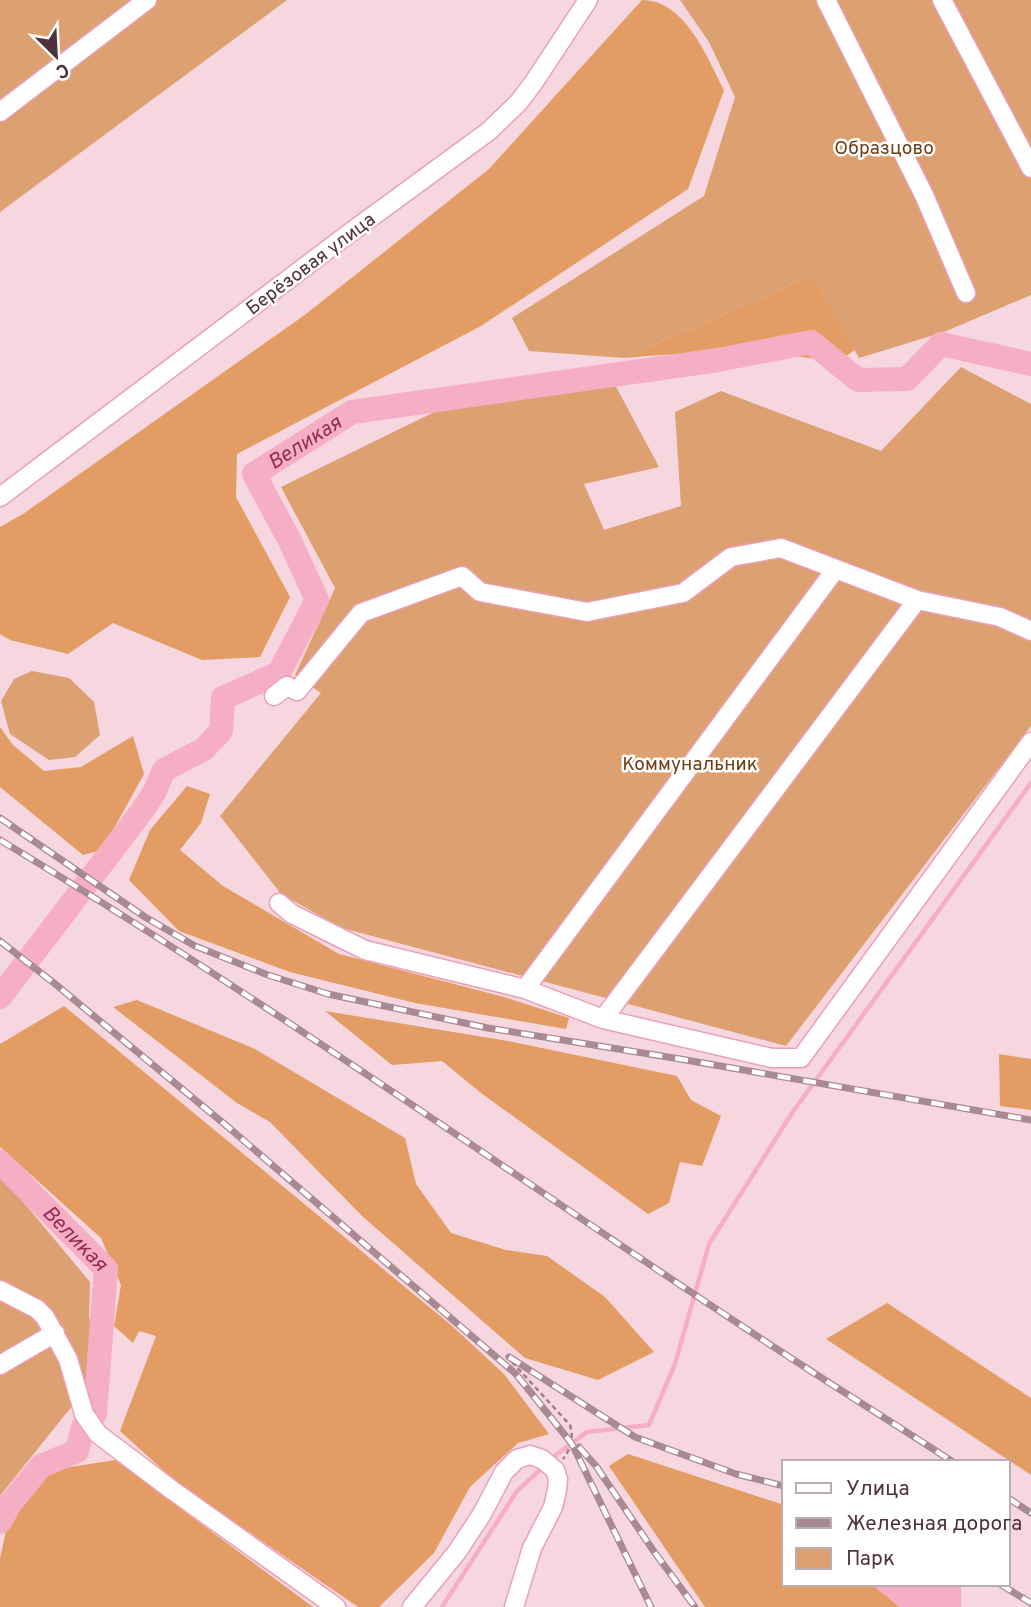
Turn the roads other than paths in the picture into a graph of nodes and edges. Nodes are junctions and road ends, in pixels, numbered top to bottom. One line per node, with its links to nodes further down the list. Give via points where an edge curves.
1 (147, 0): 5 (street)
2 (588, 0): 8 (street, Берёзовая улица, via 526,92 489,131)
3 (826, 0): 7 (street, via 924,195)
4 (942, 0): 6 (street)
5 (0, 112)
6 (1031, 169)
7 (966, 293)
8 (0, 497)
9 (835, 570): 10 (street); 12 (street, via 780,548 731,557 683,593 587,612 480,592 462,576 361,612 297,691 287,686); 15 (street)
10 (917, 600): 11 (street, via 1000,617); 16 (street)
11 (1031, 631)
12 (274, 696)
13 (1031, 741): 16 (street, via 802,1058 772,1058)
14 (279, 904): 15 (street, via 365,950)
15 (525, 989): 16 (street)
16 (603, 1019)
17 (0, 1290): 18 (street, via 37,1309)
18 (55, 1333): 19 (street); 20 (street, via 84,1414 97,1434)
19 (0, 1365)
20 (336, 1607)
21 (412, 1607): 22 (street, via 457,1552 504,1472 517,1459 530,1455 555,1470 558,1479 553,1507 532,1548)
22 (514, 1607)

